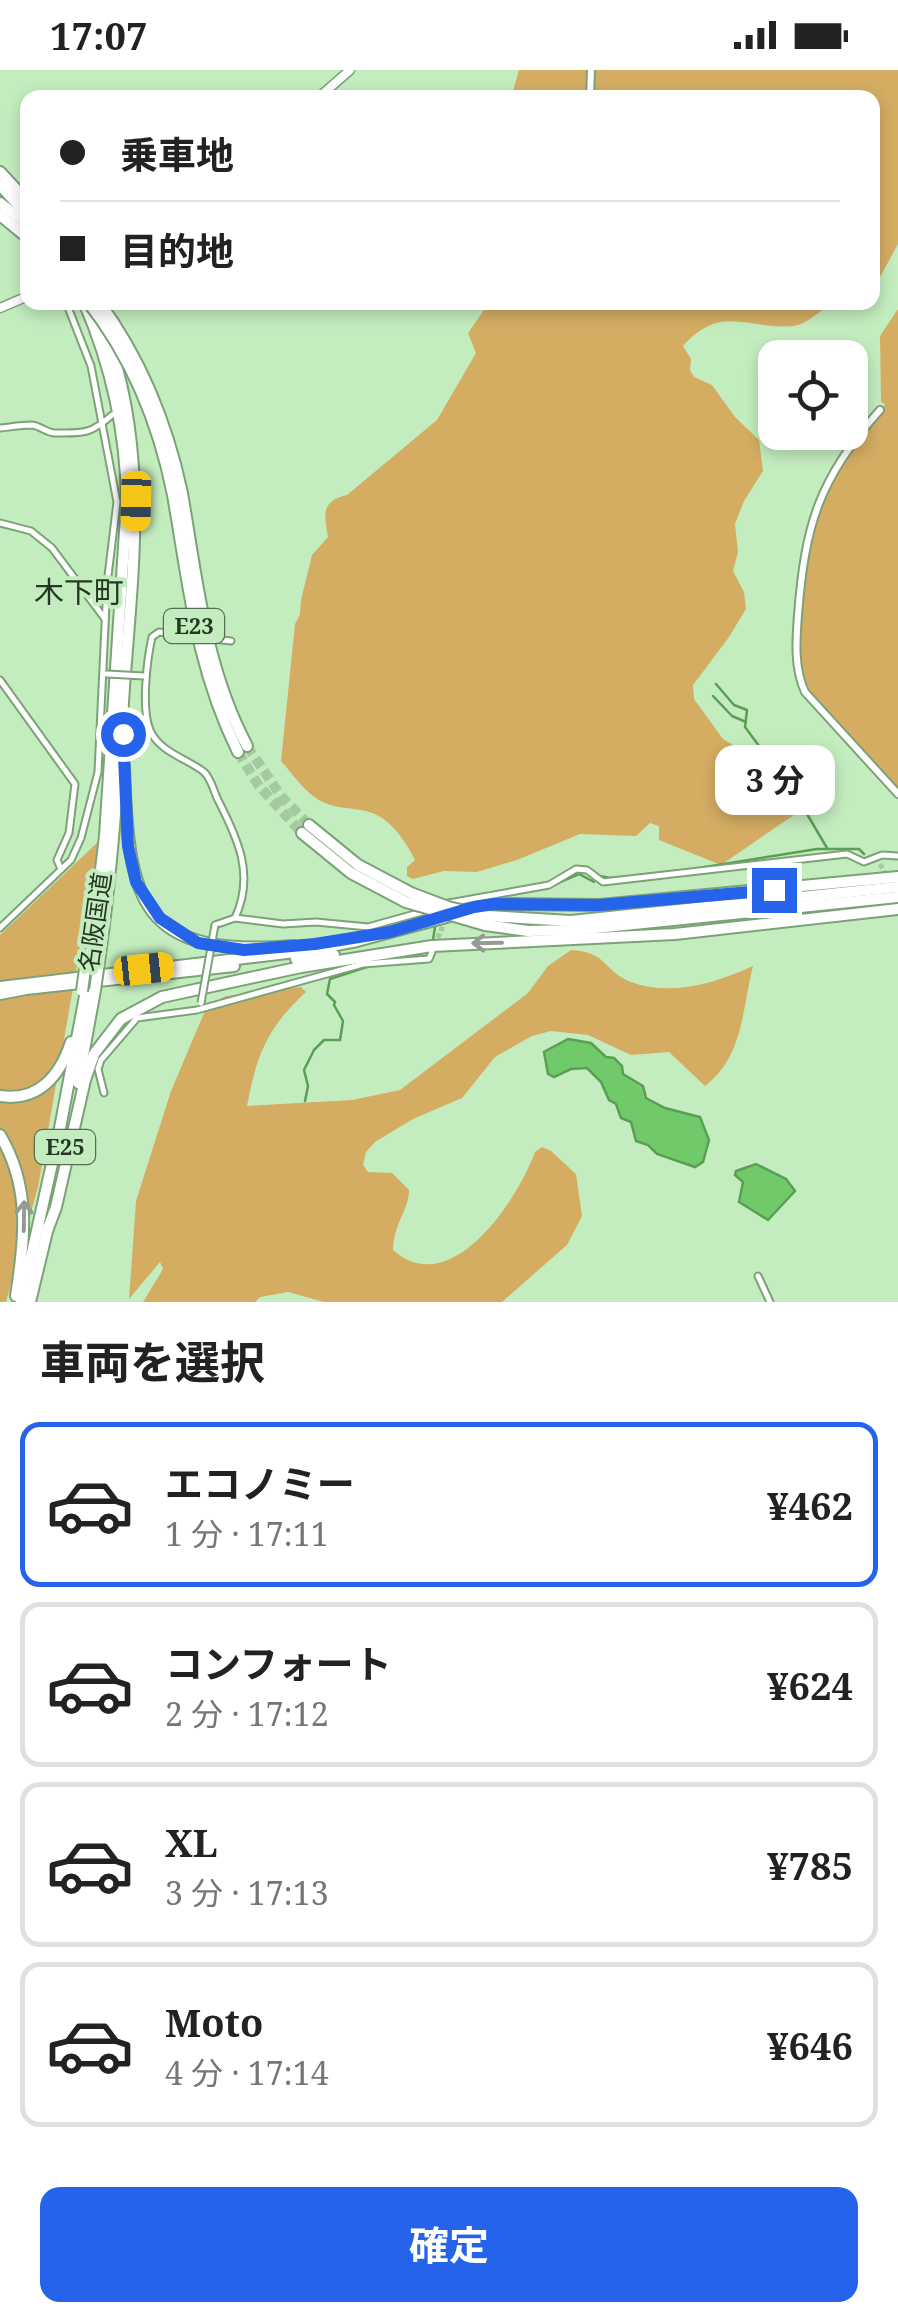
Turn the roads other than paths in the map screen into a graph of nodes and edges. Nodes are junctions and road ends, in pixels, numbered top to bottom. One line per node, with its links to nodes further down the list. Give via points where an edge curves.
1 (350, 70): 2 (main road)
2 (327, 90)
3 (0, 172): 5 (highway)
4 (0, 185): 7 (highway)
5 (20, 193)
6 (0, 203): 9 (highway)
7 (20, 207)
8 (0, 215): 10 (highway)
9 (20, 219)
10 (20, 231)
11 (69, 310): 17 (street)
12 (93, 310): 43 (highway, 名阪国道 / E25, via 116,396 126,529)
13 (95, 310): 27 (highway, 名阪国道 / E25, via 125,396 135,470)
14 (98, 310): 28 (highway, E23, bridge, via 131,351 171,448 212,660)
15 (880, 410): 29 (street, via 842,454 815,511 796,645 805,692)
16 (112, 415): 17 (street)
17 (104, 422): 18 (street, via 82,434 34,425); 20 (street, via 117,502)
18 (0, 428)
19 (0, 523): 20 (street, via 31,531 52,548)
20 (105, 619): 24 (street)
21 (189, 636): 25 (street, via 155,633)
22 (213, 639): 23 (street)
23 (231, 641)
24 (105, 674): 25 (street, bridge); 32 (street, via 98,772 76,851)
25 (145, 676): 37 (street, via 152,736 208,776 240,845 245,875)
26 (0, 680): 32 (street, via 76,784 69,833 57,860)
27 (122, 710): 40 (highway, via 131,866 160,918 198,943 244,950); 43 (highway, 名阪国道 / E25, via 110,879)
28 (242, 749)
29 (898, 794)
30 (305, 829): 38 (highway, bridge, via 408,897)
31 (898, 856): 37 (street, via 870,864 847,854 603,882 576,869 549,885 452,902 368,928)
32 (62, 869): 39 (street)
33 (898, 877): 40 (highway, via 600,905 494,904)
34 (898, 887): 38 (highway, via 572,921)
35 (898, 898): 38 (highway, via 574,930 528,931)
36 (898, 909): 41 (highway, one-way to 41, via 675,934)
37 (235, 918): 47 (street, bridge, via 215,925)
38 (486, 921)
39 (0, 928)
40 (390, 932): 44 (highway, via 304,951)
41 (414, 948): 46 (highway); 51 (highway, via 177,993 121,1019 89,1067)
42 (432, 952): 48 (street, via 429,958 362,964 197,1010 137,1018 100,1060)
43 (92, 962): 45 (highway, 名阪国道 / E25, bridge)
44 (0, 987)
45 (87, 991): 49 (highway, via 57,1072 28,1095); 51 (highway, 名阪国道 / E25); 53 (highway, 名阪国道 / E25)
46 (0, 994)
47 (201, 1003)
48 (104, 1094)
49 (0, 1096)
50 (0, 1135): 53 (highway, one-way to 50, via 24,1194)
51 (47, 1231): 54 (highway, 名阪国道 / E25)
52 (758, 1276): 55 (street)
53 (18, 1302)
54 (30, 1302)
55 (770, 1302)

